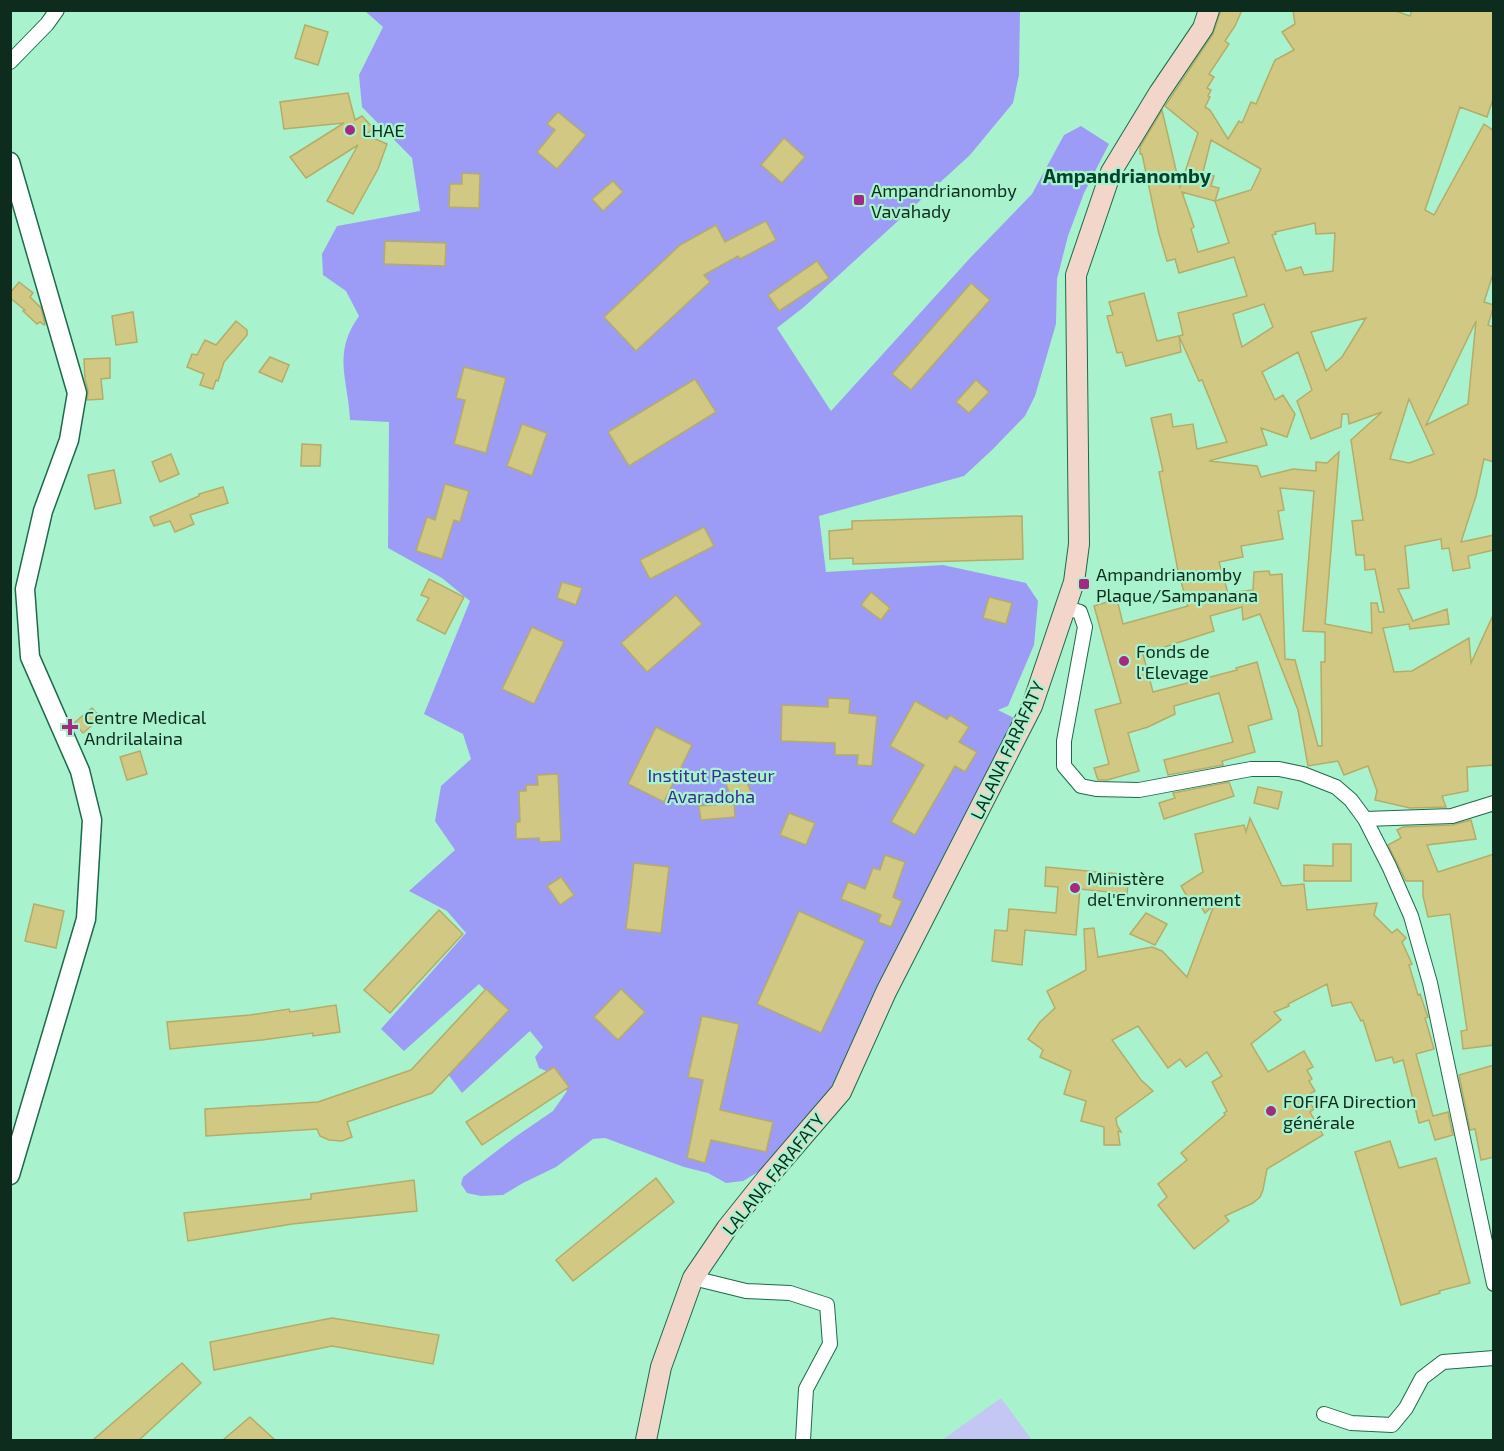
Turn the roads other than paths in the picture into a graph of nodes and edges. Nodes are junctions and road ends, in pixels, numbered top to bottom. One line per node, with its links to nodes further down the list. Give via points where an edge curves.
1 (57, 10): 3 (street)
2 (1209, 10): 5 (main road, LALANA FARAFATY, via 1203,28 1115,165 1076,275 1079,544)
3 (10, 62)
4 (10, 162): 8 (street, via 77,393 69,440 43,511 25,589 30,657 80,771 92,820 86,919)
5 (1066, 608): 7 (street, via 1080,612 1085,627 1064,741 1064,766 1081,786 1139,790 1251,769 1279,769 1336,787); 9 (main road, LALANA FARAFATY, via 1032,706 886,992 841,1092 727,1228)
6 (1494, 803): 7 (street, via 1452,816)
7 (1365, 819): 10 (street, via 1411,916 1424,960)
8 (10, 1175)
9 (693, 1278): 13 (main road, LALANA FARAFATY, via 661,1367); 14 (street, via 746,1291 789,1293 826,1305 830,1344 806,1389)
10 (1494, 1284)
11 (1494, 1358): 12 (street, via 1443,1362 1422,1378 1392,1425 1350,1423)
12 (1324, 1414)
13 (646, 1440)
14 (803, 1440)

